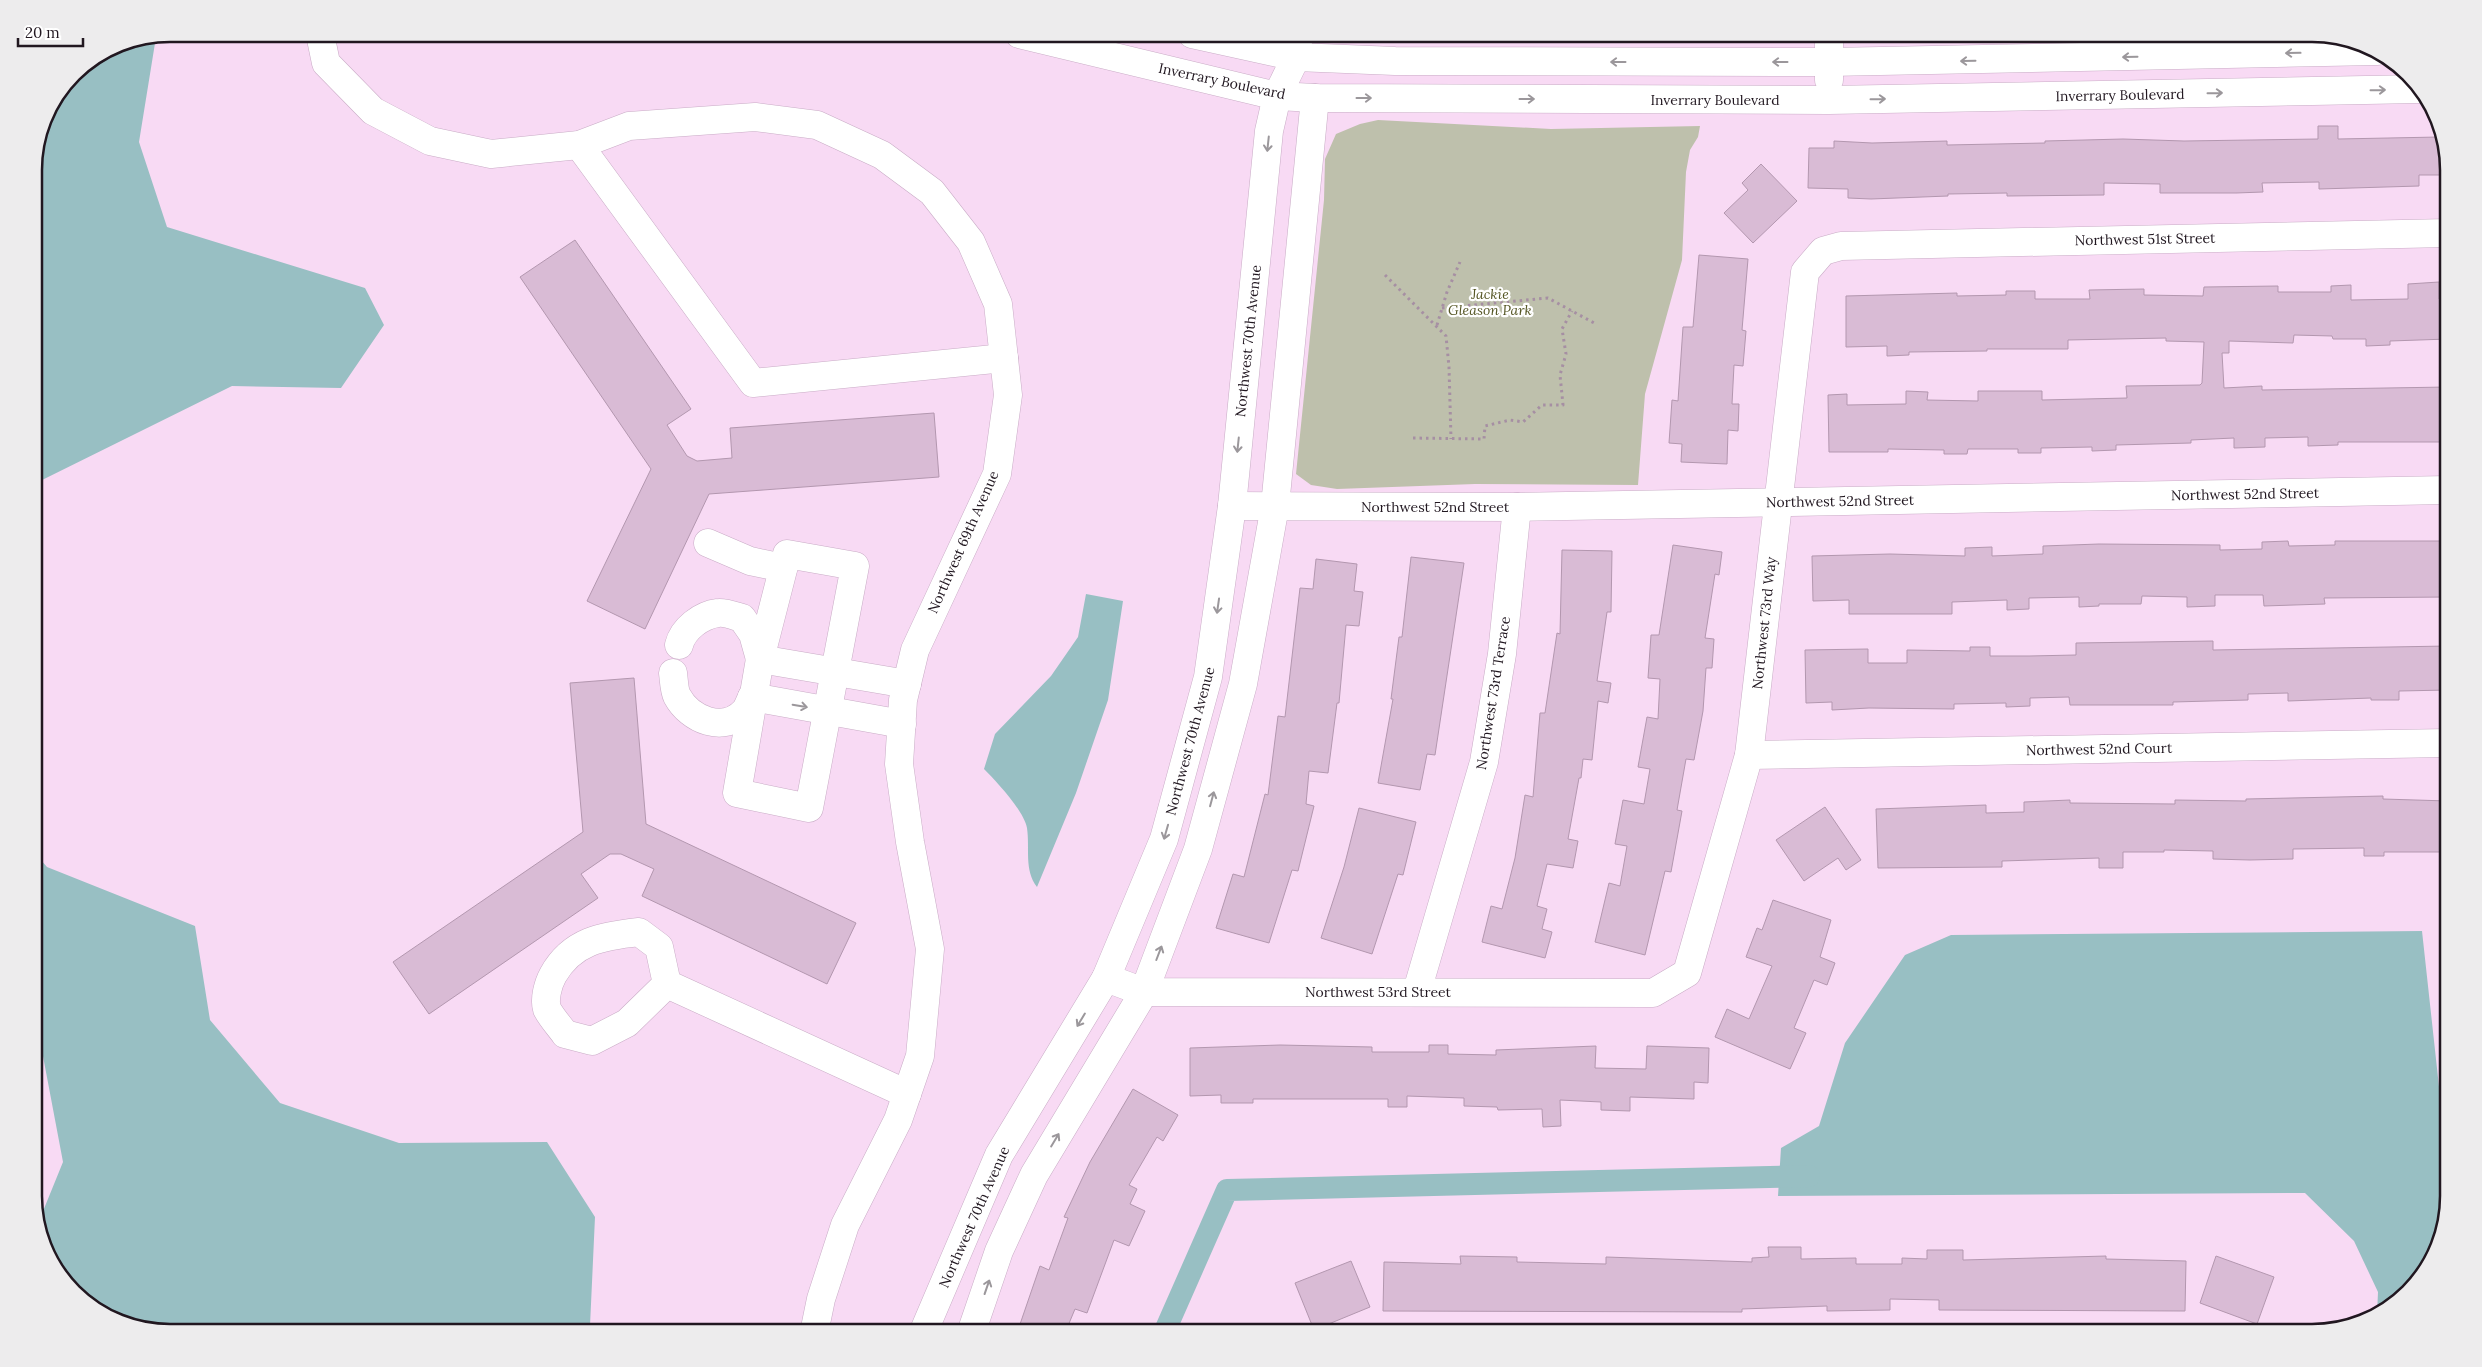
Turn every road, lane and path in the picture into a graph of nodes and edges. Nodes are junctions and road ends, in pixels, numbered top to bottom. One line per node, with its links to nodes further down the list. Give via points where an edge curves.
1 (1274, 42): 5 (street)
2 (1829, 42): 7 (street)
3 (322, 43): 12 (street, Northwest 69th Avenue, via 326,63 373,111 430,141 492,154)
4 (1055, 43): 9 (street, Inverrary Boulevard)
5 (1298, 45): 7 (street, one-way to 5, via 1395,61); 9 (street, Northwest 70th Avenue); 10 (street)
6 (2358, 51): 7 (street, one-way to 7)
7 (1829, 62): 11 (street)
8 (2410, 89): 11 (street, Inverrary Boulevard, one-way to 8)
9 (1277, 96): 10 (street, Inverrary Boulevard); 26 (street, Northwest 70th Avenue, one-way to 26, via 1269,130)
10 (1315, 98): 11 (street, Inverrary Boulevard, one-way to 11); 27 (street)
11 (1829, 100)
12 (578, 145): 21 (street, via 753,383); 21 (street, Northwest 69th Avenue, via 629,126 755,117 817,125 882,155 932,192 971,242 998,304)
13 (2439, 233): 14 (street, Northwest 51st Street)
14 (1841, 246): 25 (street, Northwest 73rd Way, via 1823,251 1805,272)
15 (1460, 262): 17 (path)
16 (1385, 275): 20 (path)
17 (1442, 308): 18 (path, via 1548,298); 20 (path)
18 (1572, 311): 19 (path); 23 (path, via 1562,329 1566,354 1560,375 1563,405 1542,405 1523,422 1510,420 1485,426 1484,439)
19 (1596, 324)
20 (1437, 326): 23 (path, via 1446,336 1450,367)
21 (1004, 358): 35 (street, Northwest 69th Avenue, via 1008,396 997,474 915,650)
22 (1413, 438): 23 (path)
23 (1451, 439)
24 (2439, 490): 25 (street, Northwest 52nd Street)
25 (1777, 502): 28 (street, Northwest 52nd Street); 40 (street, Northwest 73rd Way)
26 (1232, 506): 27 (street, Northwest 52nd Street); 41 (street, Northwest 70th Avenue, one-way to 41, via 1206,686 1164,839)
27 (1275, 506): 28 (street, Northwest 52nd Street); 44 (street, one-way to 27, via 1198,849 1243,684)
28 (1517, 507): 43 (street, Northwest 73rd Terrace, via 1502,654 1484,762)
29 (708, 543): 30 (street, via 750,561)
30 (783, 568): 32 (street); 33 (street, via 787,554 855,566)
31 (679, 645): 32 (street, via 681,638 698,619 718,612 742,618 753,634)
32 (760, 659): 33 (street); 36 (street)
33 (836, 672): 35 (street); 37 (street)
34 (673, 673): 36 (street, via 677,695 693,715 712,723 731,721 745,710)
35 (907, 684): 38 (street, Northwest 69th Avenue)
36 (752, 697): 37 (street, one-way to 37); 37 (street, via 737,793 809,808)
37 (826, 710): 38 (street)
38 (902, 724): 46 (street, Northwest 69th Avenue, via 900,764 910,842 930,949 920,1056)
39 (2440, 743): 40 (street, Northwest 52nd Court)
40 (1749, 756): 45 (street, Northwest 73rd Way, via 1688,973)
41 (1106, 978): 44 (street, Northwest 53rd Street); 47 (street, Northwest 70th Avenue, one-way to 47, via 999,1155)
42 (667, 984): 42 (street, via 627,1022 592,1042 565,1034 547,1008 548,984 561,960 583,944 610,935 638,932 658,947); 46 (street)
43 (1416, 991): 44 (street, Northwest 53rd Street); 45 (street, Northwest 53rd Street)
44 (1144, 992): 48 (street, one-way to 44, via 1034,1175)
45 (1653, 993)
46 (907, 1094): 49 (street, Northwest 69th Avenue, via 898,1120 845,1224)
47 (969, 1223): 48 (street); 50 (street, Northwest 70th Avenue)
48 (1006, 1238): 51 (street, one-way to 48)
49 (816, 1324)
50 (927, 1324)
51 (974, 1324)

